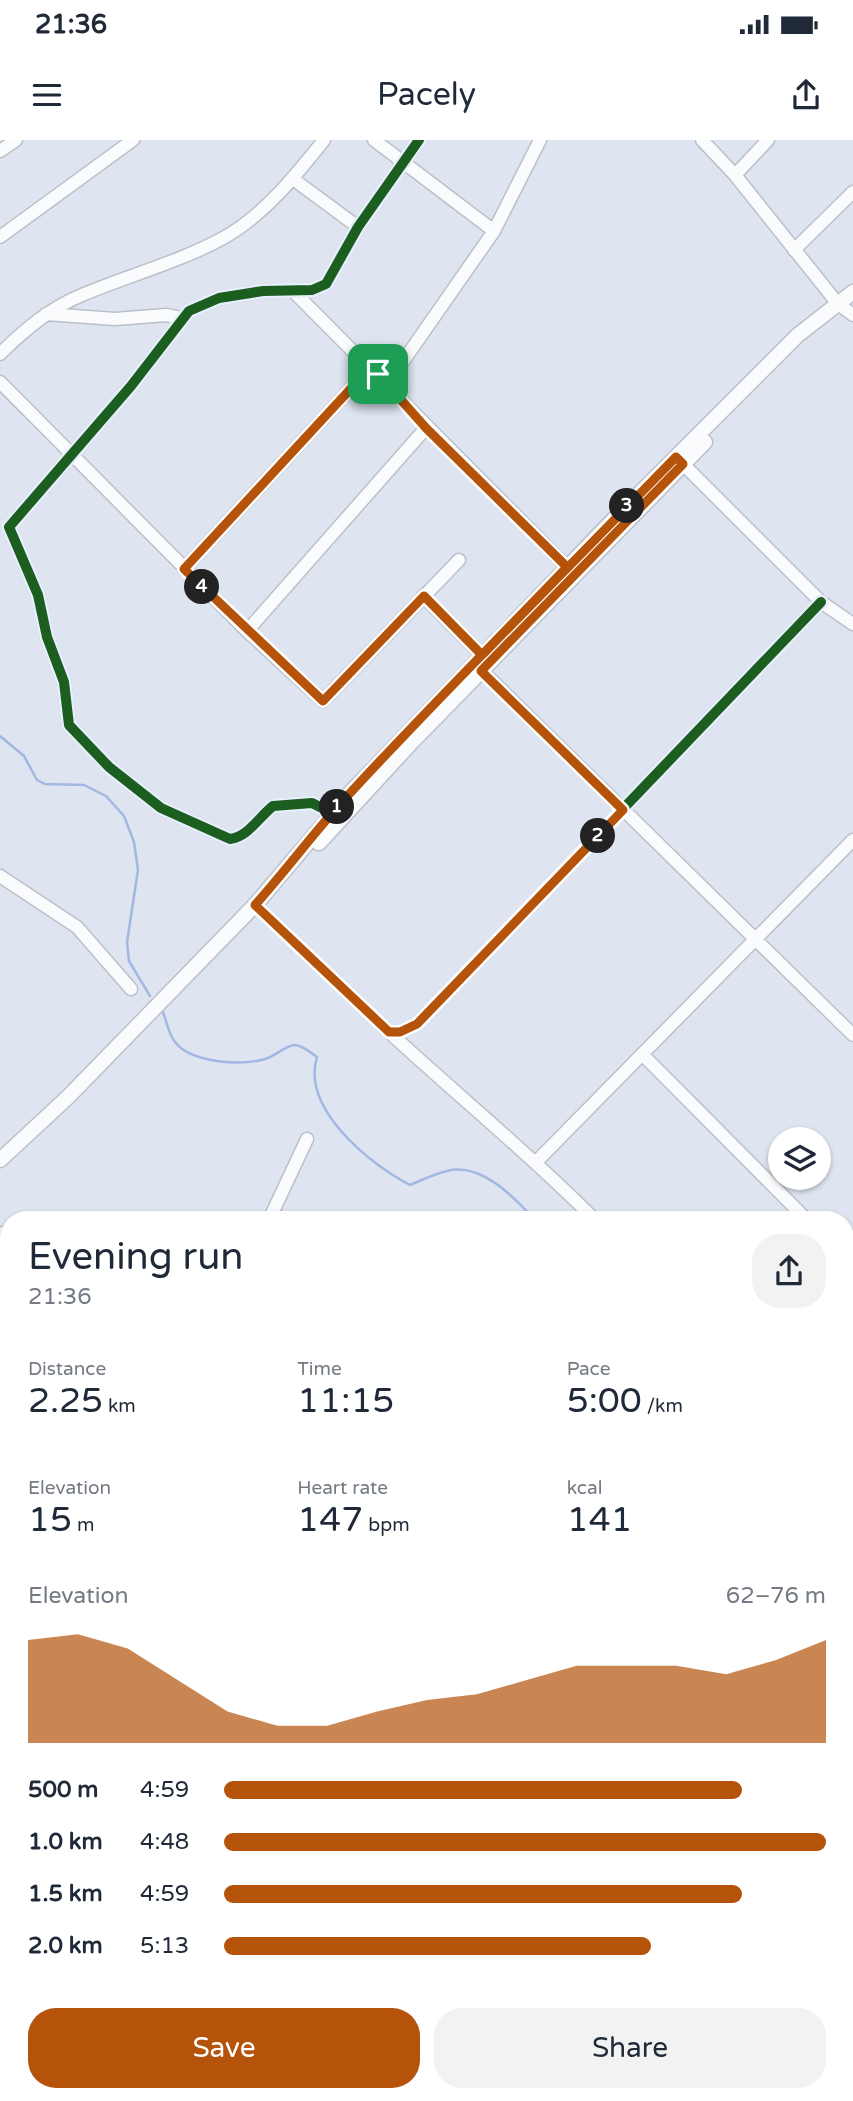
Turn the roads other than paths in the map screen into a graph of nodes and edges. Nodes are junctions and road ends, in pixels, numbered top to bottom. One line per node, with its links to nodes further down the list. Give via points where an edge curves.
1 (16, 140): 9 (street)
2 (133, 140): 16 (street)
3 (324, 140): 12 (street)
4 (374, 140): 10 (street)
5 (419, 140): 10 (street)
6 (540, 140): 15 (street)
7 (702, 140): 11 (street)
8 (768, 140): 11 (street)
9 (0, 151)
10 (402, 163): 14 (street); 15 (street)
11 (735, 175): 17 (street)
12 (293, 179): 14 (street); 21 (street, via 228,235 80,295)
13 (853, 192): 17 (street)
14 (358, 227): 18 (street, via 326,284)
15 (494, 231): 25 (street, via 447,302)
16 (0, 237)
17 (794, 250): 20 (street)
18 (295, 292): 23 (street, via 219,298 200,304); 25 (street)
19 (853, 292): 20 (main road)
20 (838, 304): 22 (street); 29 (main road)
21 (45, 314): 23 (street); 24 (street)
22 (853, 315)
23 (181, 318): 28 (street)
24 (0, 354)
25 (383, 378): 27 (street); 32 (street, via 356,383)
26 (0, 382): 28 (street)
27 (426, 428): 31 (street); 36 (street)
28 (71, 456): 32 (street); 39 (street, via 9,527 38,595 64,682 69,725 109,767 160,808 230,839 252,828 272,806 312,803)
29 (679, 460): 31 (main road); 34 (street); 37 (main road)
30 (459, 560): 33 (street)
31 (567, 567): 37 (main road)
32 (184, 569): 36 (street)
33 (424, 596): 36 (street, via 323,701); 37 (street)
34 (821, 602): 35 (street); 38 (street)
35 (853, 624)
36 (247, 631)
37 (482, 663): 38 (street); 39 (main road); 41 (main road, via 312,850)
38 (623, 810): 44 (street); 46 (street, via 417,1024)
39 (332, 813): 41 (main road)
40 (853, 840): 44 (street)
41 (288, 868): 43 (main road)
42 (0, 876): 45 (street, via 77,927)
43 (255, 905): 46 (street); 50 (main road, via 68,1097)
44 (756, 940): 47 (street); 48 (street)
45 (131, 989)
46 (389, 1032): 51 (street)
47 (853, 1035)
48 (642, 1054): 51 (street); 54 (street)
49 (307, 1139): 52 (street)
50 (0, 1160)
51 (537, 1161): 53 (street)
52 (273, 1211)
53 (586, 1211)
54 (798, 1211)

